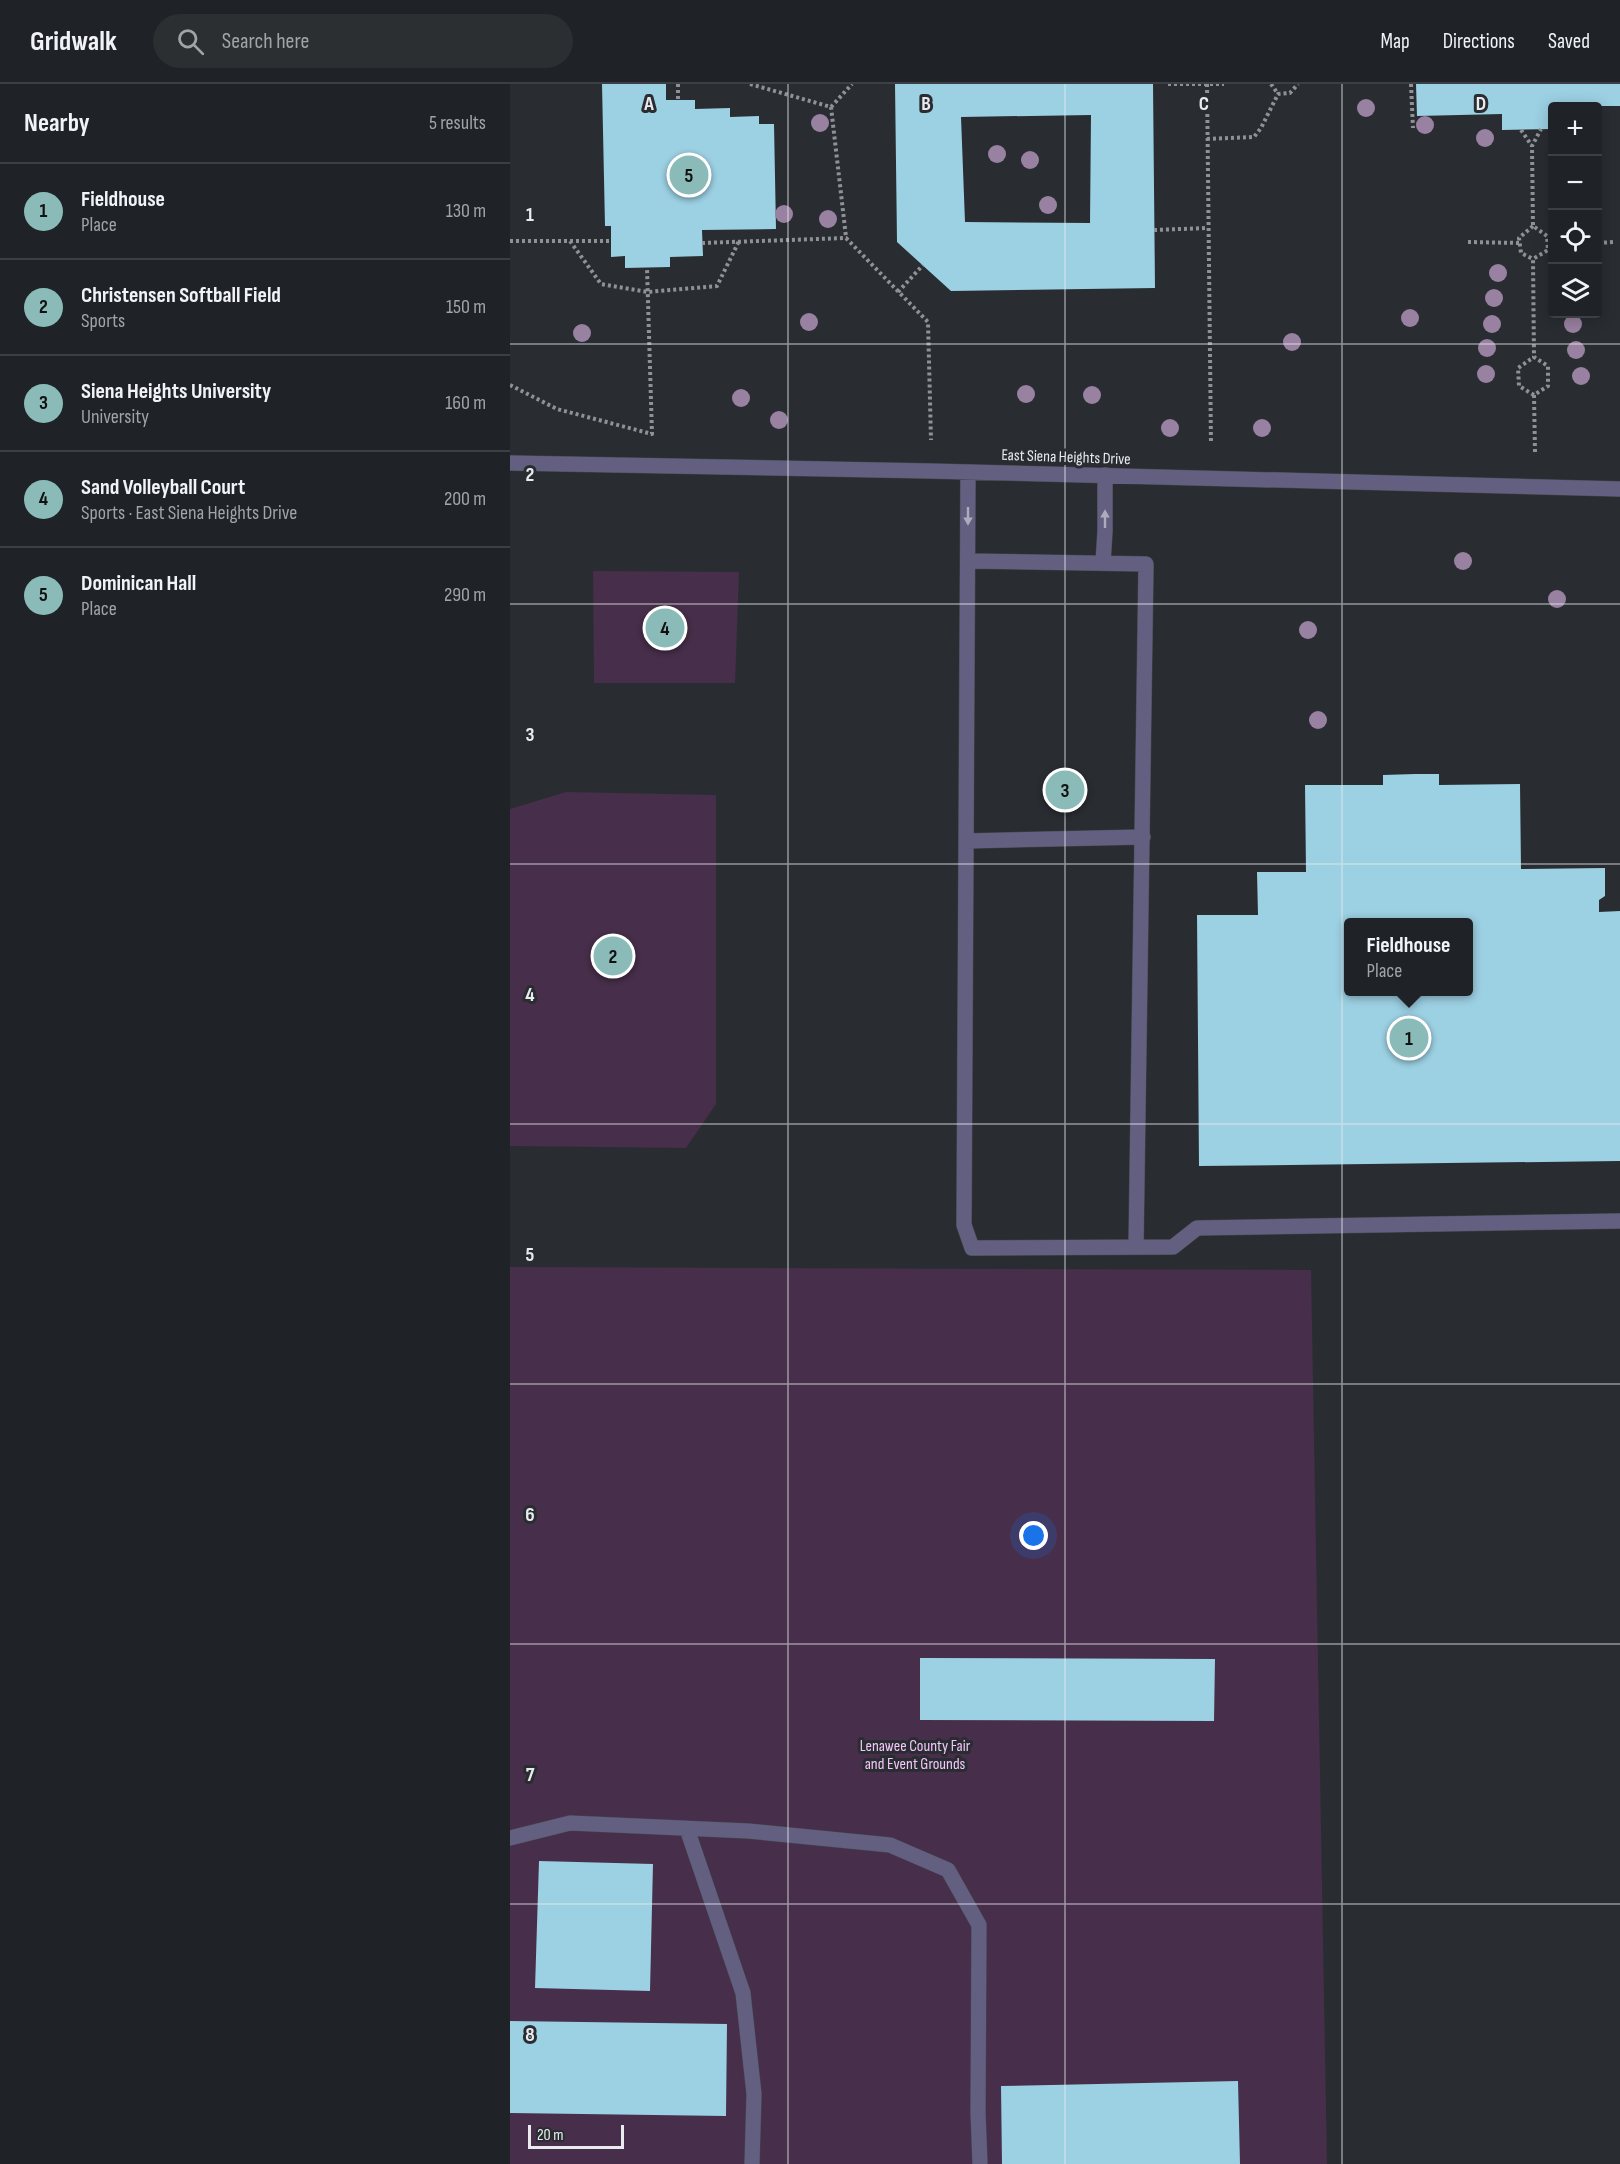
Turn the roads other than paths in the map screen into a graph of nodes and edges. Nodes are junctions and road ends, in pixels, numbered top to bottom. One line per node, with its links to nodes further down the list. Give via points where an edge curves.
1 (510, 463): 2 (street, East Siena Heights Drive)
2 (968, 472): 3 (street, East Siena Heights Drive); 5 (street, one-way to 5)
3 (1105, 476): 4 (street, East Siena Heights Drive); 6 (street, one-way to 3)
4 (1620, 489)
5 (968, 561): 6 (street); 8 (street)
6 (1103, 563): 7 (street, via 1146,564)
7 (1143, 837): 8 (street); 10 (street)
8 (966, 841): 10 (street, via 964,1225 972,1248)
9 (1620, 1221): 10 (street, via 1197,1228 1173,1247)
10 (1136, 1247)
11 (687, 1829): 12 (street, via 570,1823); 13 (street, via 743,1993 754,2094); 14 (street, via 890,1845 948,1870 979,1925)
12 (510, 1838)
13 (752, 2164)
14 (980, 2164)

